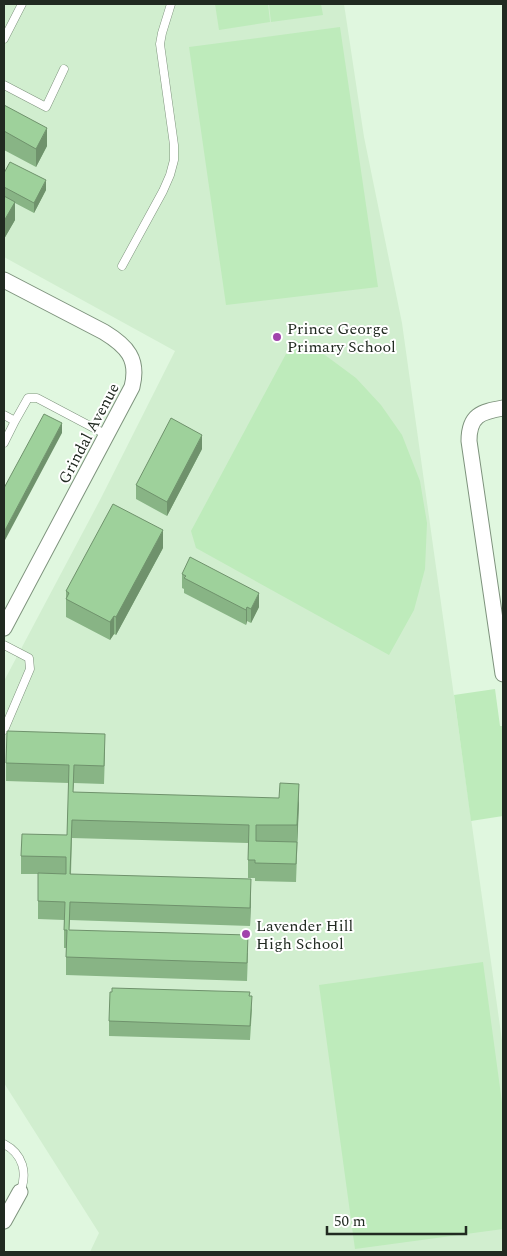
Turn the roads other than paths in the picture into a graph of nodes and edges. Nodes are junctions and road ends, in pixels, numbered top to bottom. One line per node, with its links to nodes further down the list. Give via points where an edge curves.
1 (22, 4): 3 (lane)
2 (171, 4): 6 (lane, via 160,44 174,160 163,191)
3 (4, 39)
4 (64, 69): 5 (lane, via 46,107)
5 (4, 85)
6 (122, 266)
7 (4, 281): 11 (street, Grindal Avenue, via 104,332 130,354 134,365 132,387)
8 (503, 408): 13 (street, via 479,415 469,433)
9 (4, 415): 10 (lane)
10 (15, 421): 11 (lane, via 28,398 37,398); 12 (lane)
11 (107, 435): 14 (street, Grindal Avenue)
12 (4, 443)
13 (500, 623): 16 (street)
14 (4, 628)
15 (4, 645): 17 (lane, via 29,658 30,669)
16 (503, 674)
17 (4, 730)
18 (4, 1144): 19 (lane, via 22,1162 24,1174)
19 (20, 1192): 20 (street)
20 (4, 1221)

